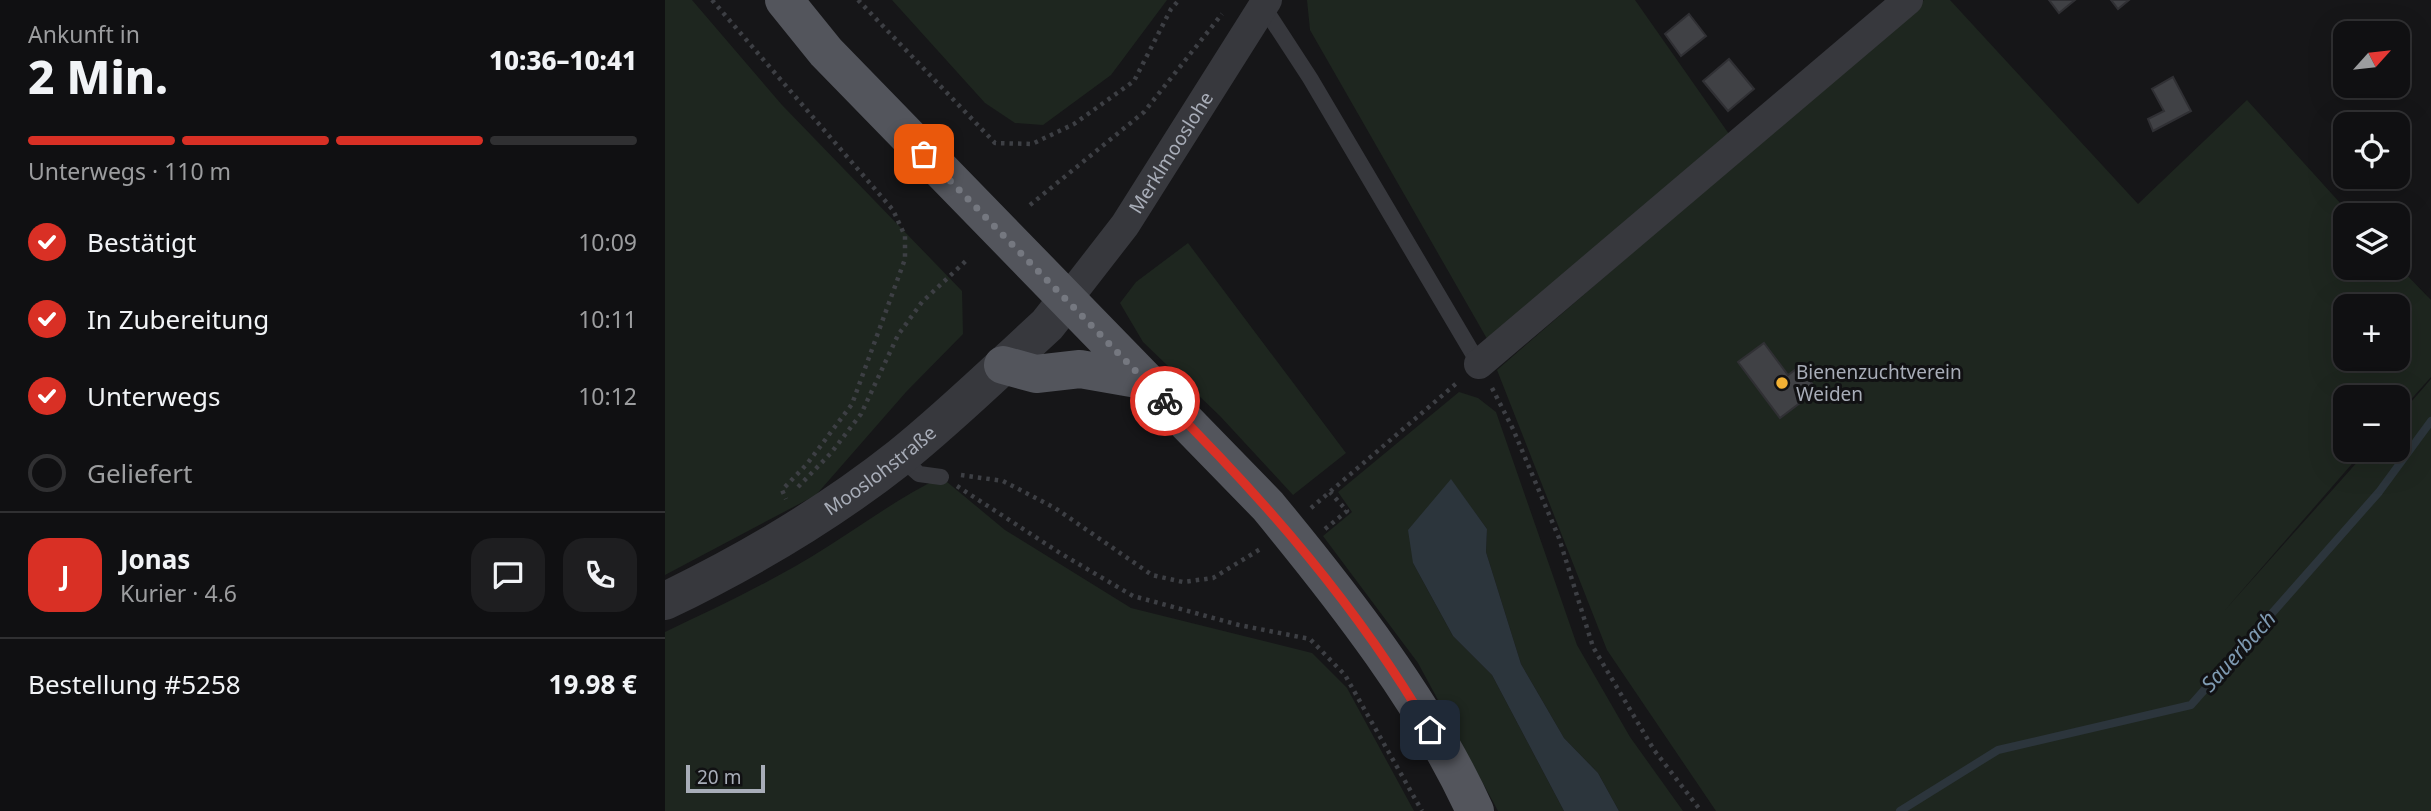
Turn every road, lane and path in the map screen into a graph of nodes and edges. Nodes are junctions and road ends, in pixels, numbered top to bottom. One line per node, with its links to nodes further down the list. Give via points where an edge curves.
1 (712, 0): 18 (path, via 893,210 905,236 905,259 852,404 782,490)
2 (784, 0): 10 (main road, via 826,52)
3 (857, 0): 4 (path, via 995,143 1032,144 1074,124 1134,81)
4 (1179, 0)
5 (1908, 0): 11 (street)
6 (1265, 3): 10 (street, Merklmooslohe, via 1125,225); 11 (lane)
7 (1226, 10): 8 (path, via 1144,112)
8 (1030, 205)
9 (968, 258): 18 (path, via 922,303 898,335 861,414)
10 (1066, 301): 12 (street, Mooslohstraße); 13 (main road)
11 (1479, 364): 16 (path); 24 (path, via 1513,429 1559,538 1593,647 1654,750)
12 (1003, 365): 13 (main road, via 1036,374 1080,369); 14 (street, Mooslohstraße)
13 (1143, 380): 20 (main road)
14 (900, 457): 15 (lane, via 919,474); 18 (street, Mooslohstraße)
15 (941, 477): 19 (path, via 965,474 1003,481 1055,508 1152,575 1183,582 1213,578); 22 (path, via 1133,596 1310,639 1345,675)
16 (1330, 492): 17 (path); 20 (path, via 1347,512)
17 (1309, 509)
18 (787, 511): 21 (street, Mooslohstraße, via 730,570)
19 (1262, 548)
20 (1302, 548): 23 (main road, via 1402,683)
21 (665, 601)
22 (1422, 811)
23 (1475, 811)
24 (1701, 811)

